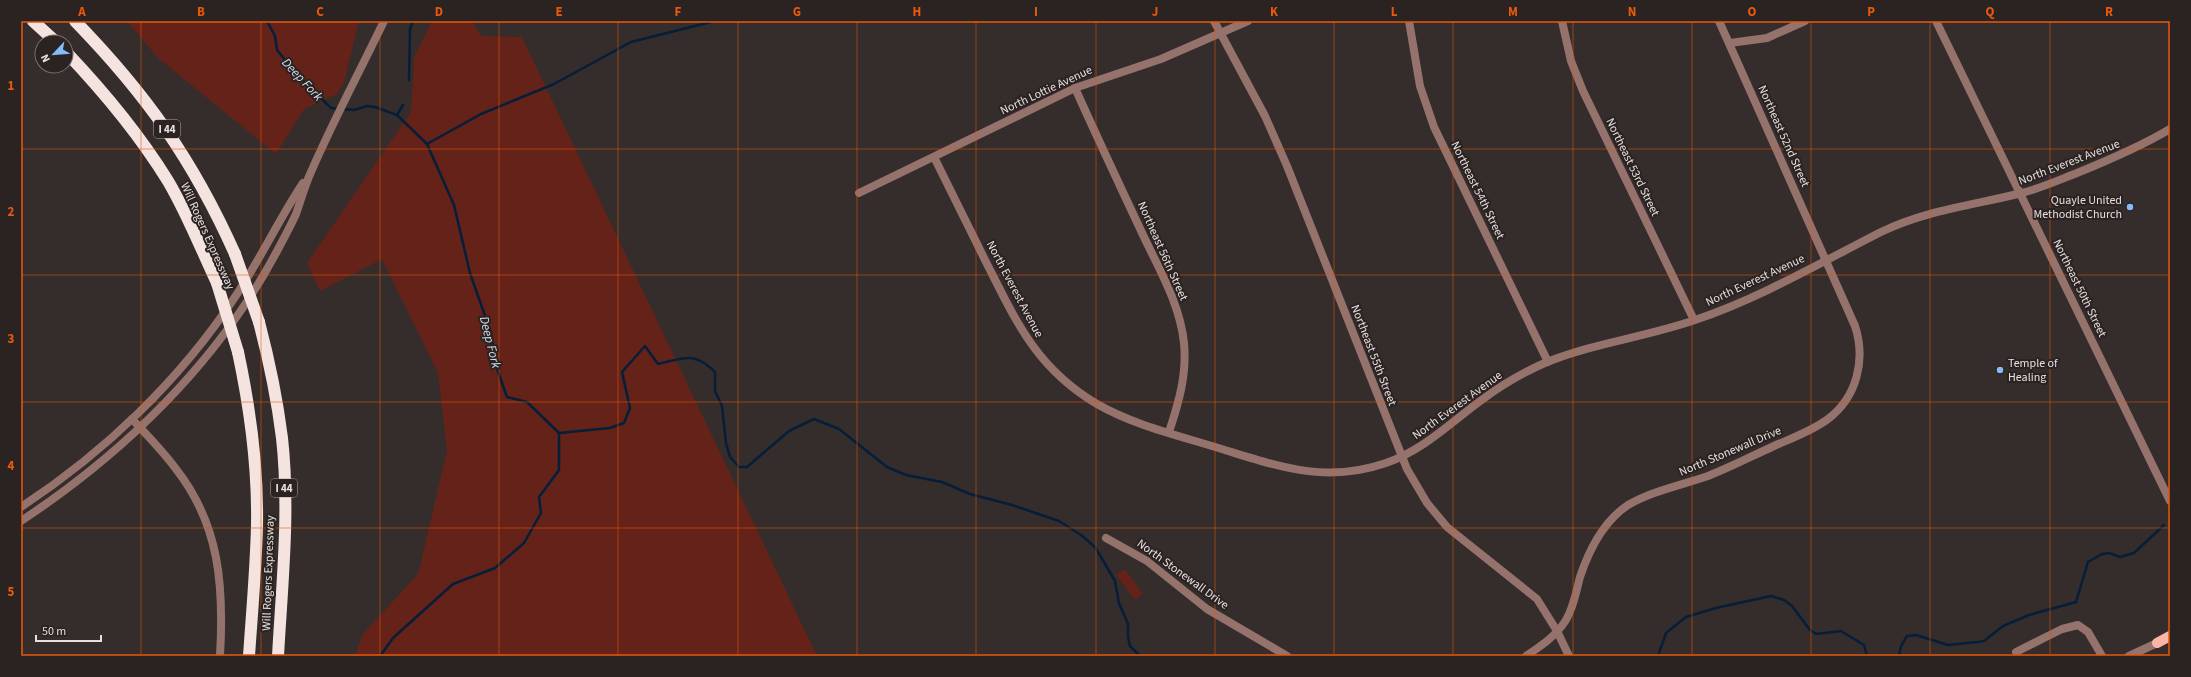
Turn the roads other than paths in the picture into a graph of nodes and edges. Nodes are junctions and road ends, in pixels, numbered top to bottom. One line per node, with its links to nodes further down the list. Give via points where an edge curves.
1 (33, 21): 12 (highway)
2 (75, 21): 38 (highway, Will Rogers Expressway / I 44, bridge, via 124,74 170,133 208,198 235,254 259,322 275,393 282,439 284,526)
3 (384, 21): 18 (street)
4 (1214, 21): 11 (street, Northeast 55th Street)
5 (1248, 21): 11 (street, North Lottie Avenue)
6 (1409, 21): 23 (street, Northeast 54th Street, via 1420,86 1434,127)
7 (1562, 21): 22 (street, Northeast 53rd Street, via 1571,61 1583,92)
8 (1720, 21): 13 (street, Northeast 52nd Street)
9 (1805, 21): 13 (street, via 1767,38)
10 (1936, 21): 20 (street, Northeast 50th Street)
11 (1221, 33): 15 (street, North Lottie Avenue, via 1161,59); 27 (street, Northeast 55th Street, via 1287,166)
12 (47, 34)
13 (1730, 43): 21 (street, Northeast 52nd Street)
14 (74, 61): 37 (highway, Will Rogers Expressway / I 44, bridge, via 103,92 147,148 169,182 216,283 238,352 252,434 256,493 257,524)
15 (1075, 88): 17 (street, North Lottie Avenue); 26 (street, Northeast 56th Street, via 1167,286 1179,318 1184,343 1184,375)
16 (2170, 129): 20 (street, North Everest Avenue, via 2121,155)
17 (934, 157): 19 (street, North Lottie Avenue); 26 (street, North Everest Avenue, via 1019,327 1034,350 1069,385 1098,404 1132,420)
18 (310, 172): 24 (street, via 235,297 170,380); 25 (street, via 296,213 276,254 240,311 176,391)
19 (859, 193)
20 (2020, 193): 21 (street, North Everest Avenue, via 1922,215 1897,224); 28 (street, Northeast 50th Street)
21 (1825, 260): 22 (street, North Everest Avenue, via 1745,300); 32 (street, North Stonewall Drive, via 1860,341 1859,370 1848,397 1818,426 1728,468 1640,499 1620,512 1596,541 1580,577 1571,609)
22 (1694, 320): 23 (street, North Everest Avenue)
23 (1548, 362): 27 (street, North Everest Avenue, via 1506,383 1426,444)
24 (132, 419): 25 (street); 29 (street, via 71,471)
25 (140, 428): 30 (street, via 98,465); 36 (street, via 188,485 212,539 221,586)
26 (1169, 432): 27 (street, North Everest Avenue, via 1273,465 1307,472 1350,471 1377,466)
27 (1401, 457): 32 (street, Northeast 55th Street, via 1418,490 1437,516 1459,537 1531,594)
28 (2170, 501)
29 (21, 507)
30 (21, 521)
31 (1106, 538): 39 (street, North Stonewall Drive, via 1147,560 1209,610)
32 (1558, 631): 40 (street, North Stonewall Drive); 41 (street, Northeast 55th Street)
33 (2170, 636): 34 (main road)
34 (2157, 643): 43 (street)
35 (2016, 652): 42 (street, via 2062,629 2078,625 2088,632)
36 (220, 656)
37 (249, 656)
38 (278, 656)
39 (1287, 656)
40 (1526, 656)
41 (1569, 656)
42 (2102, 656)
43 (2129, 656)

